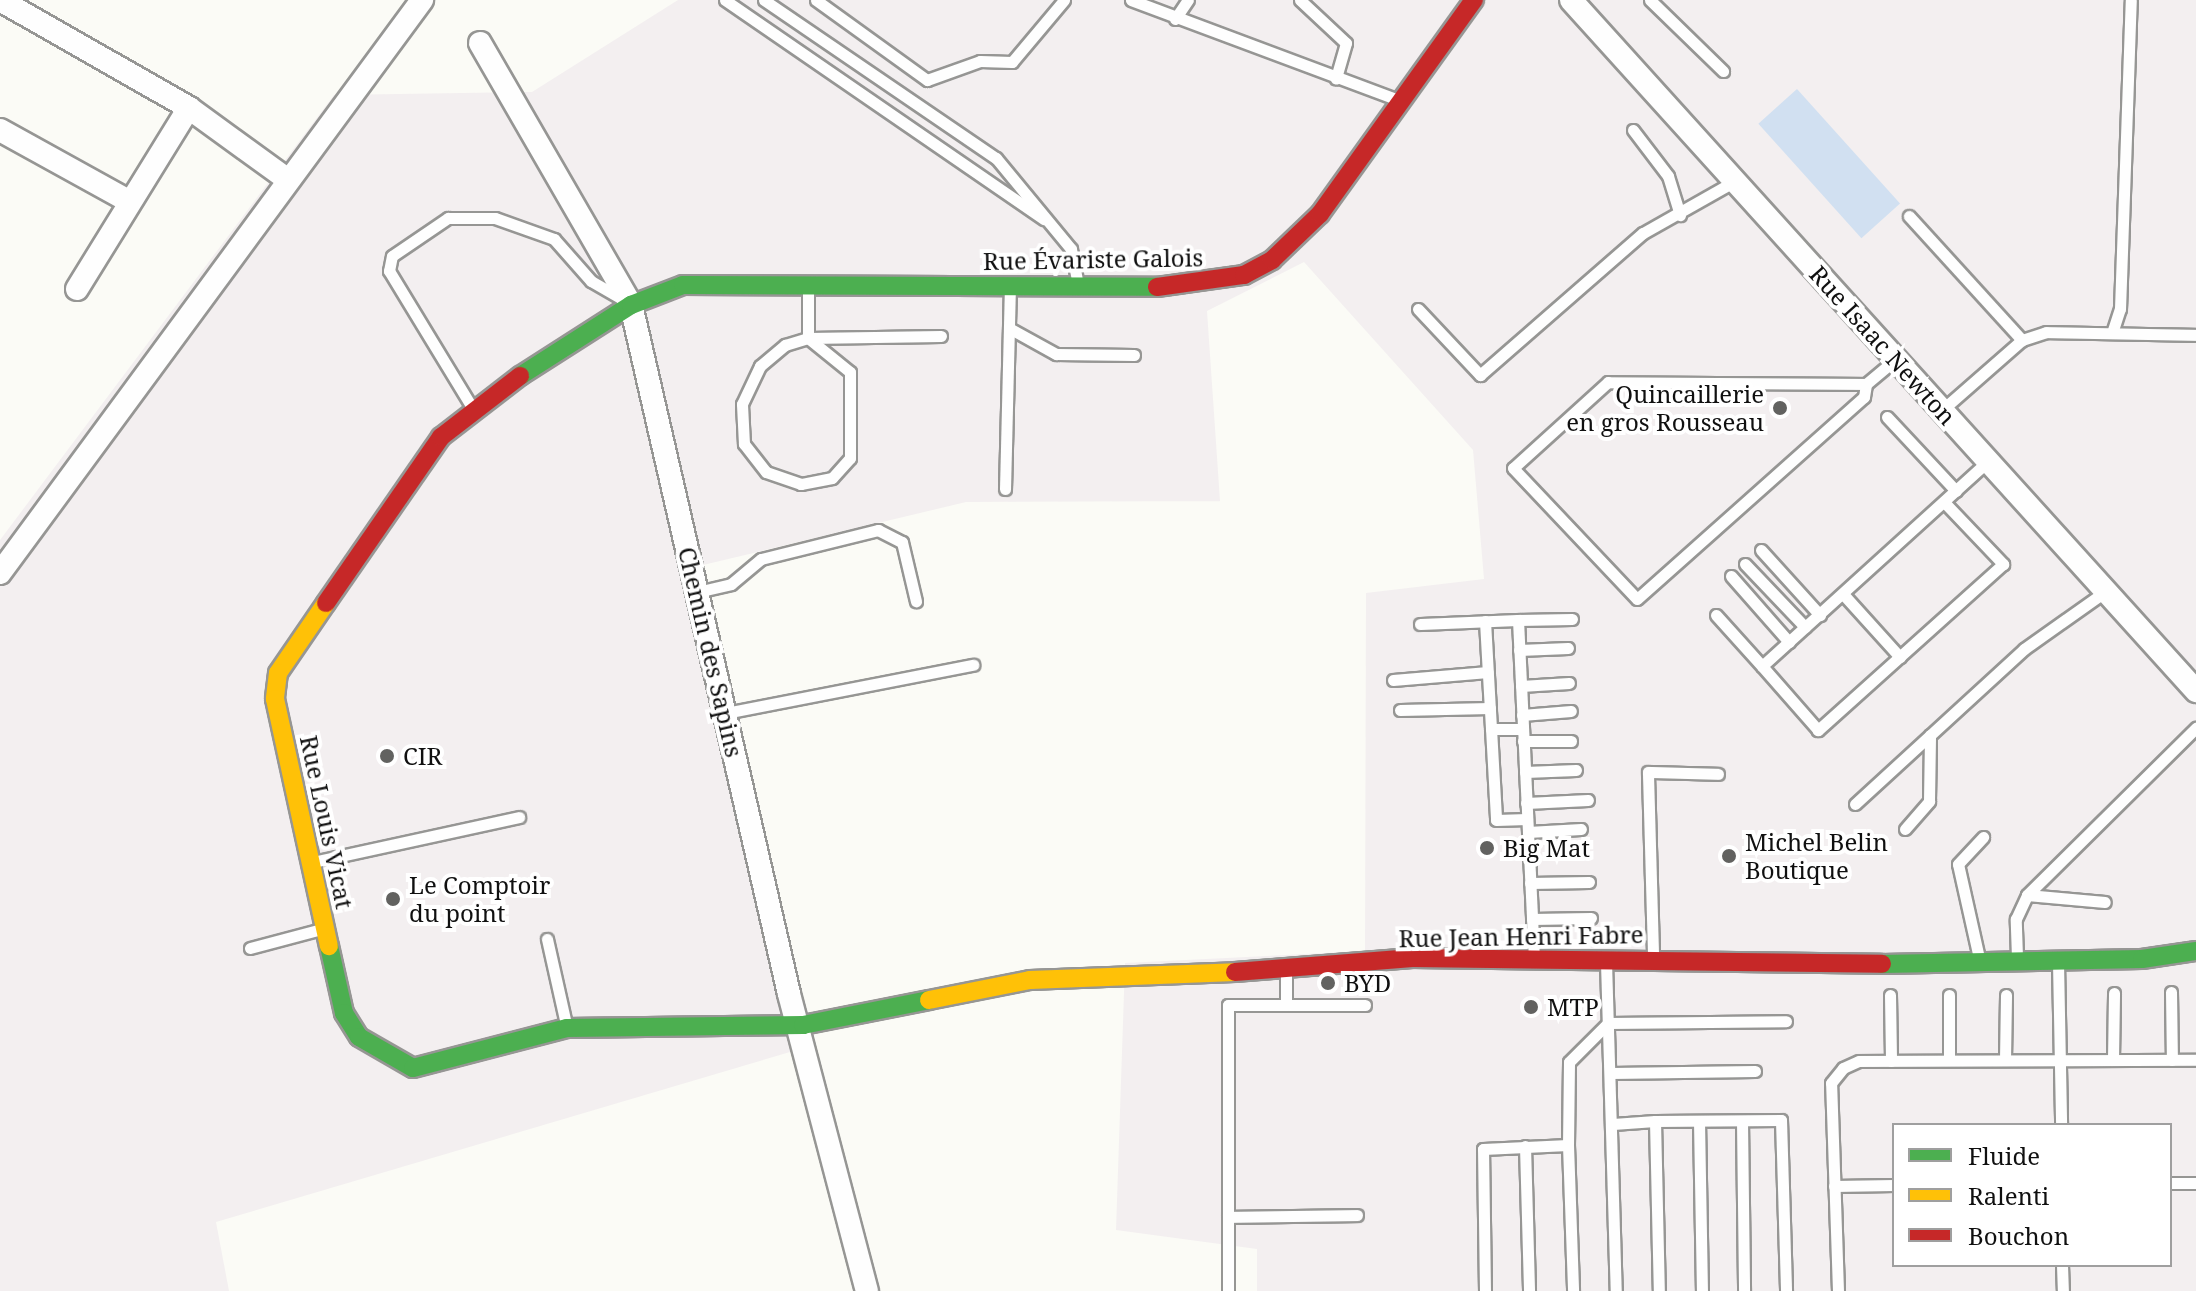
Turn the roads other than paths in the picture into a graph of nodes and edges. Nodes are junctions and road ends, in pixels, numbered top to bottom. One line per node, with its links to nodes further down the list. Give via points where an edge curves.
1 (422, 0): 22 (street)
2 (725, 0): 27 (lane, via 1003,197)
3 (764, 0): 27 (lane, via 996,158)
4 (816, 0): 5 (lane, via 927,80 980,61 1012,62)
5 (1064, 0)
6 (1131, 0): 14 (lane)
7 (1188, 0): 14 (lane)
8 (1300, 0): 17 (lane, via 1346,43)
9 (1474, 0): 18 (street, Rue Évariste Galois)
10 (1571, 0): 23 (street, Rue Isaac Newton)
11 (1650, 0): 16 (lane)
12 (2131, 0): 35 (lane, via 2120,309)
13 (1, 2): 19 (street)
14 (1175, 19): 17 (lane)
15 (480, 43): 32 (street, Chemin des Sapins)
16 (1723, 71)
17 (1336, 79): 18 (lane)
18 (1399, 100): 30 (street, Rue Évariste Galois, via 1320,214 1272,260 1223,281 1179,287)
19 (189, 108): 22 (street); 24 (street)
20 (0, 130): 24 (street)
21 (1633, 130): 25 (lane, via 1668,176)
22 (288, 180): 52 (street)
23 (1735, 181): 25 (lane); 41 (street, Rue Isaac Newton)
24 (127, 200): 31 (street)
25 (1680, 215): 33 (lane, via 1643,233 1480,375)
26 (1909, 216): 39 (lane)
27 (1052, 223): 30 (lane, via 1071,249)
28 (808, 282): 29 (street, Rue Évariste Galois); 32 (street, Rue Évariste Galois, via 708,280); 38 (lane)
29 (1010, 285): 30 (street, Rue Évariste Galois); 34 (lane)
30 (1078, 285)
31 (77, 289)
32 (631, 305): 43 (street, Rue Louis Vicat); 43 (lane, via 591,281 554,239 495,218 448,218 392,256 389,271); 55 (street, Chemin des Sapins)
33 (1418, 309)
34 (1009, 328): 40 (lane, via 1056,354); 47 (lane)
35 (2112, 333): 36 (lane); 39 (lane, via 2046,332)
36 (2196, 335)
37 (941, 336): 38 (lane)
38 (808, 338): 38 (lane, via 760,366 742,404 744,444 766,472 801,484 832,478 850,458 850,372)
39 (2022, 340): 44 (lane)
40 (1134, 355)
41 (1896, 359): 42 (lane); 44 (street, Rue Isaac Newton)
42 (1866, 384): 42 (lane, via 1608,382 1513,468 1637,599 1864,397)
43 (471, 407): 98 (street, Rue Louis Vicat, via 432,450 278,673 275,699)
44 (1942, 410): 46 (street, Rue Isaac Newton)
45 (1887, 417): 48 (lane)
46 (1988, 461): 48 (lane); 54 (street, Rue Isaac Newton)
47 (1005, 489)
48 (1956, 491): 49 (lane)
49 (1944, 502): 56 (lane); 68 (lane, via 2003,564)
50 (1761, 550): 59 (lane)
51 (1745, 564): 64 (lane)
52 (0, 573)
53 (1731, 576): 65 (lane)
54 (2106, 591): 75 (street, Rue Isaac Newton); 84 (lane, via 2024,649)
55 (697, 592): 57 (lane, via 731,584 761,559 878,530 902,542); 79 (street, Chemin des Sapins)
56 (1843, 594): 59 (lane); 68 (lane)
57 (916, 601)
58 (1716, 615): 70 (lane)
59 (1820, 615): 64 (lane)
60 (1572, 619): 61 (lane)
61 (1518, 620): 62 (lane); 67 (lane)
62 (1485, 621): 63 (lane); 71 (lane)
63 (1420, 624)
64 (1805, 627): 65 (lane)
65 (1789, 642): 70 (lane)
66 (1568, 648): 67 (lane)
67 (1519, 650): 74 (lane)
68 (1900, 657): 70 (lane, via 1818,730)
69 (973, 665): 79 (lane)
70 (1762, 666)
71 (1488, 672): 72 (lane); 76 (lane)
72 (1393, 680)
73 (1569, 683): 74 (lane)
74 (1521, 686): 80 (lane)
75 (2196, 691)
76 (1490, 708): 77 (lane); 82 (lane)
77 (1400, 710)
78 (1571, 711): 80 (lane)
79 (725, 713): 125 (street, Chemin des Sapins, via 789,994)
80 (1522, 715): 83 (lane)
81 (2196, 728): 101 (lane)
82 (1491, 729): 83 (lane); 93 (lane, via 1496,820)
83 (1523, 735): 85 (lane); 87 (lane)
84 (1930, 735): 91 (lane); 95 (lane, via 1929,801)
85 (1571, 741)
86 (1576, 770): 87 (lane)
87 (1525, 772): 90 (lane)
88 (1718, 774): 111 (lane, via 1648,772)
89 (1588, 800): 90 (lane)
90 (1526, 803): 93 (lane)
91 (1855, 804)
92 (519, 817): 98 (lane)
93 (1527, 819): 96 (lane)
94 (1581, 829): 96 (lane)
95 (1905, 829)
96 (1528, 832): 100 (lane)
97 (1983, 837): 114 (lane, via 1958,864)
98 (311, 862): 105 (street, Rue Louis Vicat)
99 (1589, 882): 100 (lane)
100 (1530, 883): 104 (lane)
101 (2027, 895): 102 (lane); 113 (lane, via 2016,919)
102 (2105, 902)
103 (1591, 918): 104 (lane)
104 (1532, 919): 109 (lane)
105 (325, 928): 107 (lane); 126 (street, Rue Louis Vicat, via 344,1013 359,1037 391,1059 439,1066)
106 (547, 939): 126 (lane)
107 (250, 948)
108 (2196, 951): 112 (street, Rue Jean Henri Fabre)
109 (1534, 957): 110 (street, Rue Jean Henri Fabre); 115 (street, Rue Jean Henri Fabre, via 1412,958)
110 (1606, 957): 111 (street, Rue Jean Henri Fabre); 124 (lane)
111 (1653, 957): 114 (street, Rue Jean Henri Fabre, via 1710,957 1751,967)
112 (2058, 961): 113 (street, Rue Jean Henri Fabre); 127 (lane)
113 (2017, 962): 114 (street, Rue Jean Henri Fabre)
114 (1980, 963)
115 (1286, 970): 121 (lane); 125 (street, Rue Jean Henri Fabre, via 1030,980)
116 (2171, 992): 131 (lane)
117 (2114, 993): 128 (lane)
118 (1890, 995): 133 (lane)
119 (1949, 995): 129 (lane)
120 (2006, 995): 130 (lane)
121 (1286, 1005): 122 (lane); 148 (lane, via 1228,1005)
122 (1365, 1005)
123 (1786, 1021): 124 (lane)
124 (1608, 1023): 135 (lane); 141 (lane, via 1569,1062)
125 (803, 1025): 126 (street, Rue Louis Vicat); 150 (street, Chemin des Sapins)
126 (567, 1028)
127 (2060, 1059): 128 (lane); 130 (lane); 139 (lane)
128 (2113, 1059): 131 (lane)
129 (1949, 1060): 130 (lane); 133 (lane)
130 (2005, 1060)
131 (2172, 1060): 132 (lane)
132 (2196, 1060)
133 (1891, 1061): 146 (lane, via 1859,1061 1831,1083)
134 (1755, 1071): 135 (lane)
135 (1611, 1073): 140 (lane)
136 (1655, 1121): 137 (lane); 140 (lane); 156 (lane)
137 (1699, 1121): 138 (lane); 157 (lane)
138 (1742, 1121): 158 (lane); 159 (lane, via 1781,1120)
139 (2061, 1123)
140 (1613, 1124): 155 (lane)
141 (1568, 1145): 142 (lane); 154 (lane)
142 (1525, 1146): 152 (lane, via 1483,1149); 153 (lane)
143 (2172, 1183): 144 (lane)
144 (2196, 1183)
145 (1892, 1185): 146 (lane)
146 (1834, 1186): 160 (lane)
147 (1357, 1215): 148 (lane)
148 (1228, 1217): 151 (lane)
149 (2062, 1267): 161 (lane)
150 (867, 1291)
151 (1228, 1291)
152 (1485, 1291)
153 (1529, 1291)
154 (1573, 1291)
155 (1616, 1291)
156 (1659, 1291)
157 (1702, 1291)
158 (1744, 1291)
159 (1786, 1291)
160 (1838, 1291)
161 (2063, 1291)

